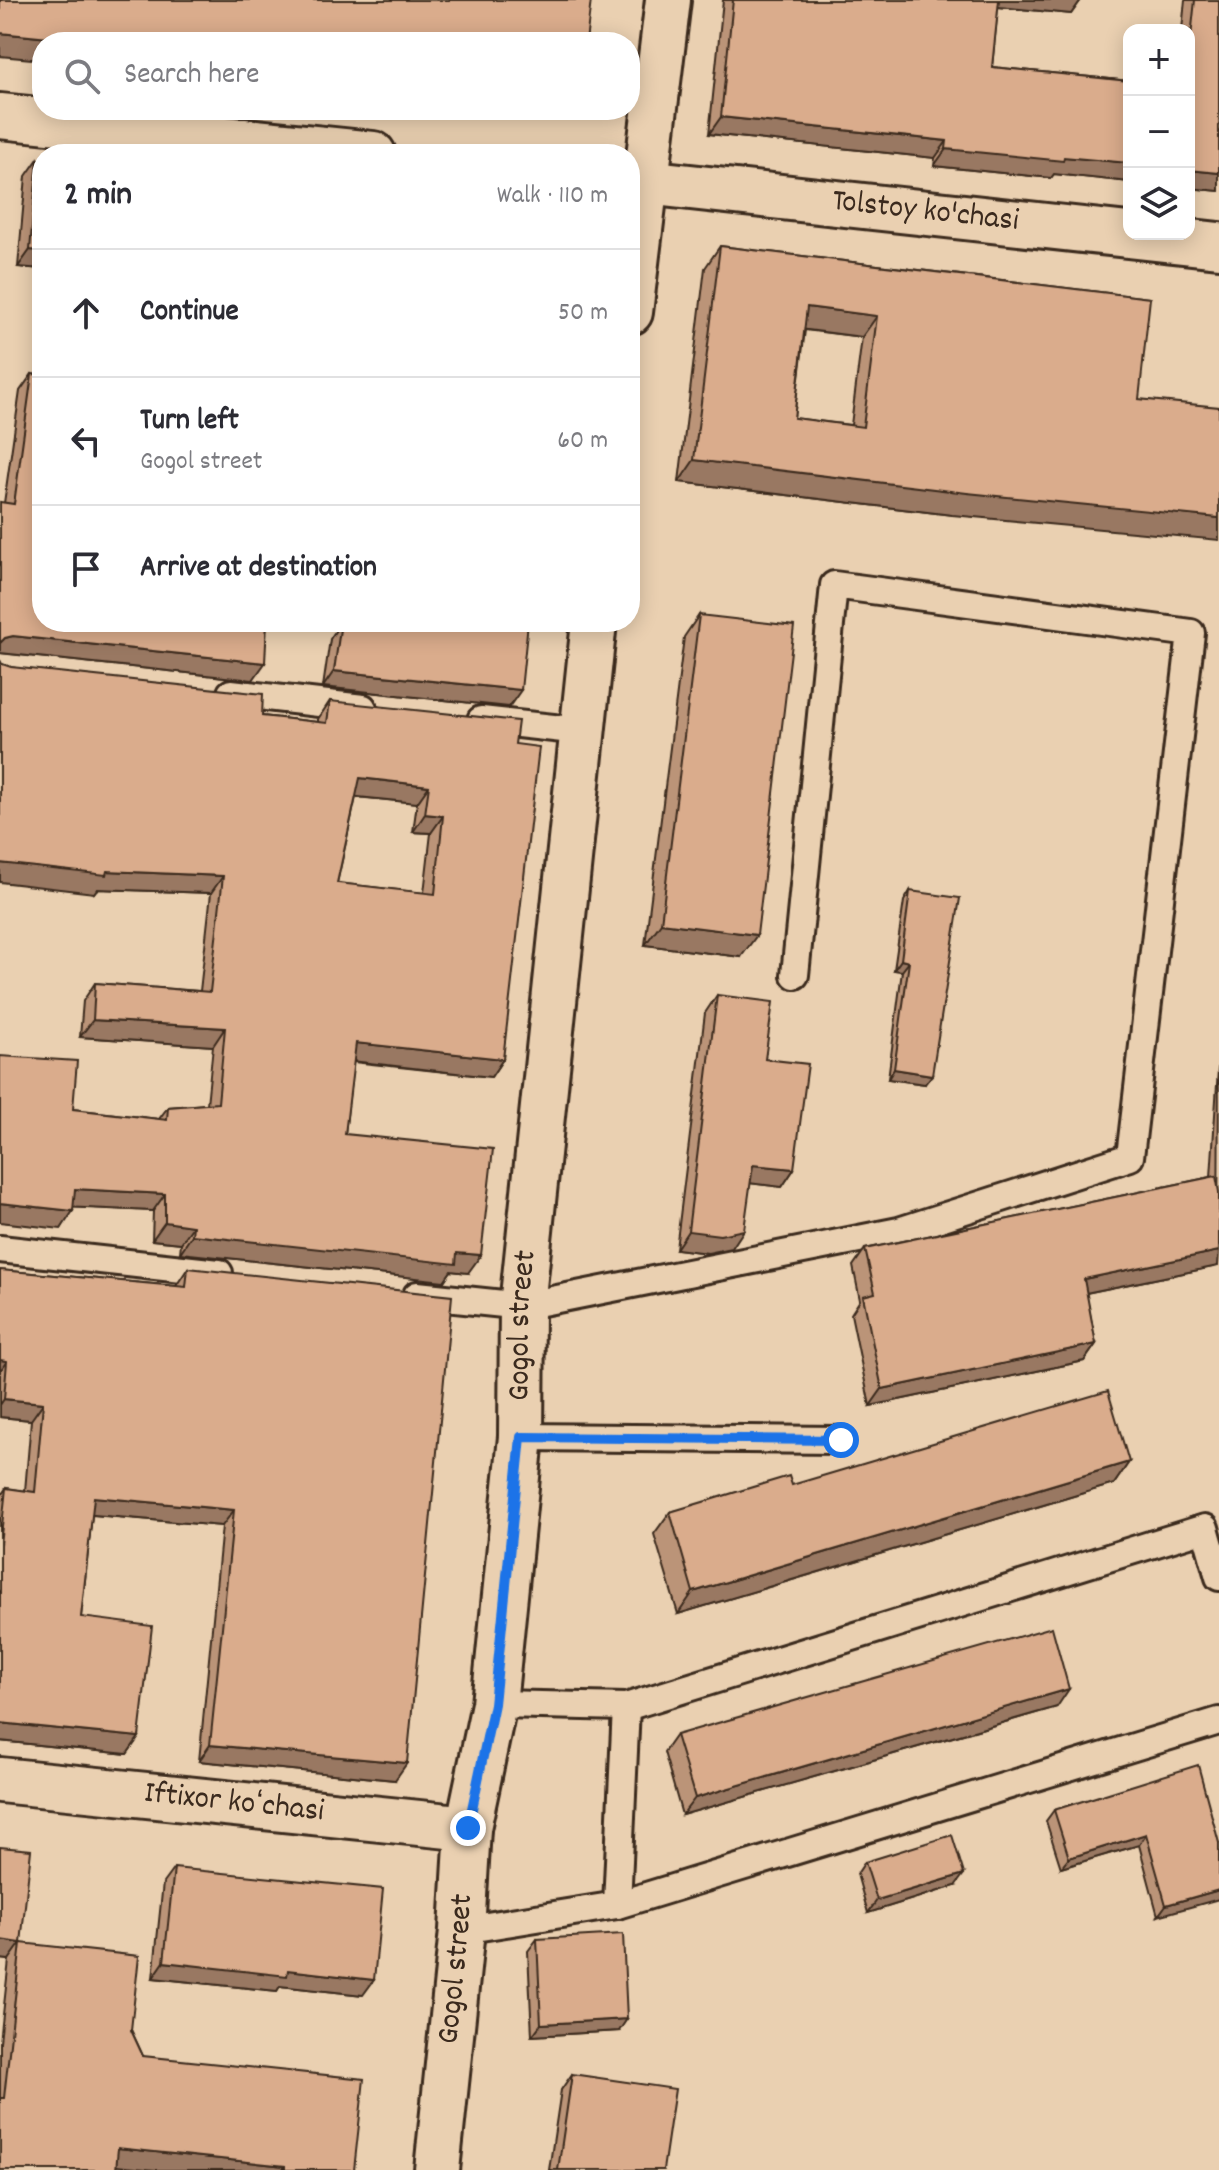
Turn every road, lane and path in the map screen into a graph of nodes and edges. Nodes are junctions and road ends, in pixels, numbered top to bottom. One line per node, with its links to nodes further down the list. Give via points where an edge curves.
1 (668, 0): 6 (main road)
2 (0, 116): 3 (main road)
3 (32, 119)
4 (39, 120): 5 (main road)
5 (275, 144)
6 (640, 169)
7 (640, 181): 8 (main road, Tolstoy ko'chasi)
8 (1219, 245)
9 (593, 632): 13 (main road, Gogol street)
10 (204, 691): 11 (lane)
11 (393, 711)
12 (456, 718): 13 (lane)
13 (581, 731): 18 (main road, Gogol street)
14 (795, 975): 18 (lane, via 834,585 1191,633 1130,1157 899,1231)
15 (0, 1249): 16 (lane)
16 (237, 1275)
17 (395, 1293): 18 (lane)
18 (522, 1306): 19 (main road, Gogol street)
19 (521, 1437): 20 (lane); 22 (main road, Gogol street)
20 (841, 1440)
21 (1219, 1577): 23 (lane, via 1205,1528)
22 (494, 1704): 23 (lane); 26 (main road, Gogol street)
23 (626, 1707): 27 (lane)
24 (1219, 1721): 27 (lane)
25 (0, 1780): 26 (main road, Iftixor koʻchasi)
26 (468, 1828): 28 (main road, Gogol street)
27 (617, 1905): 28 (lane)
28 (462, 1930): 29 (main road, Gogol street)
29 (437, 2170)

